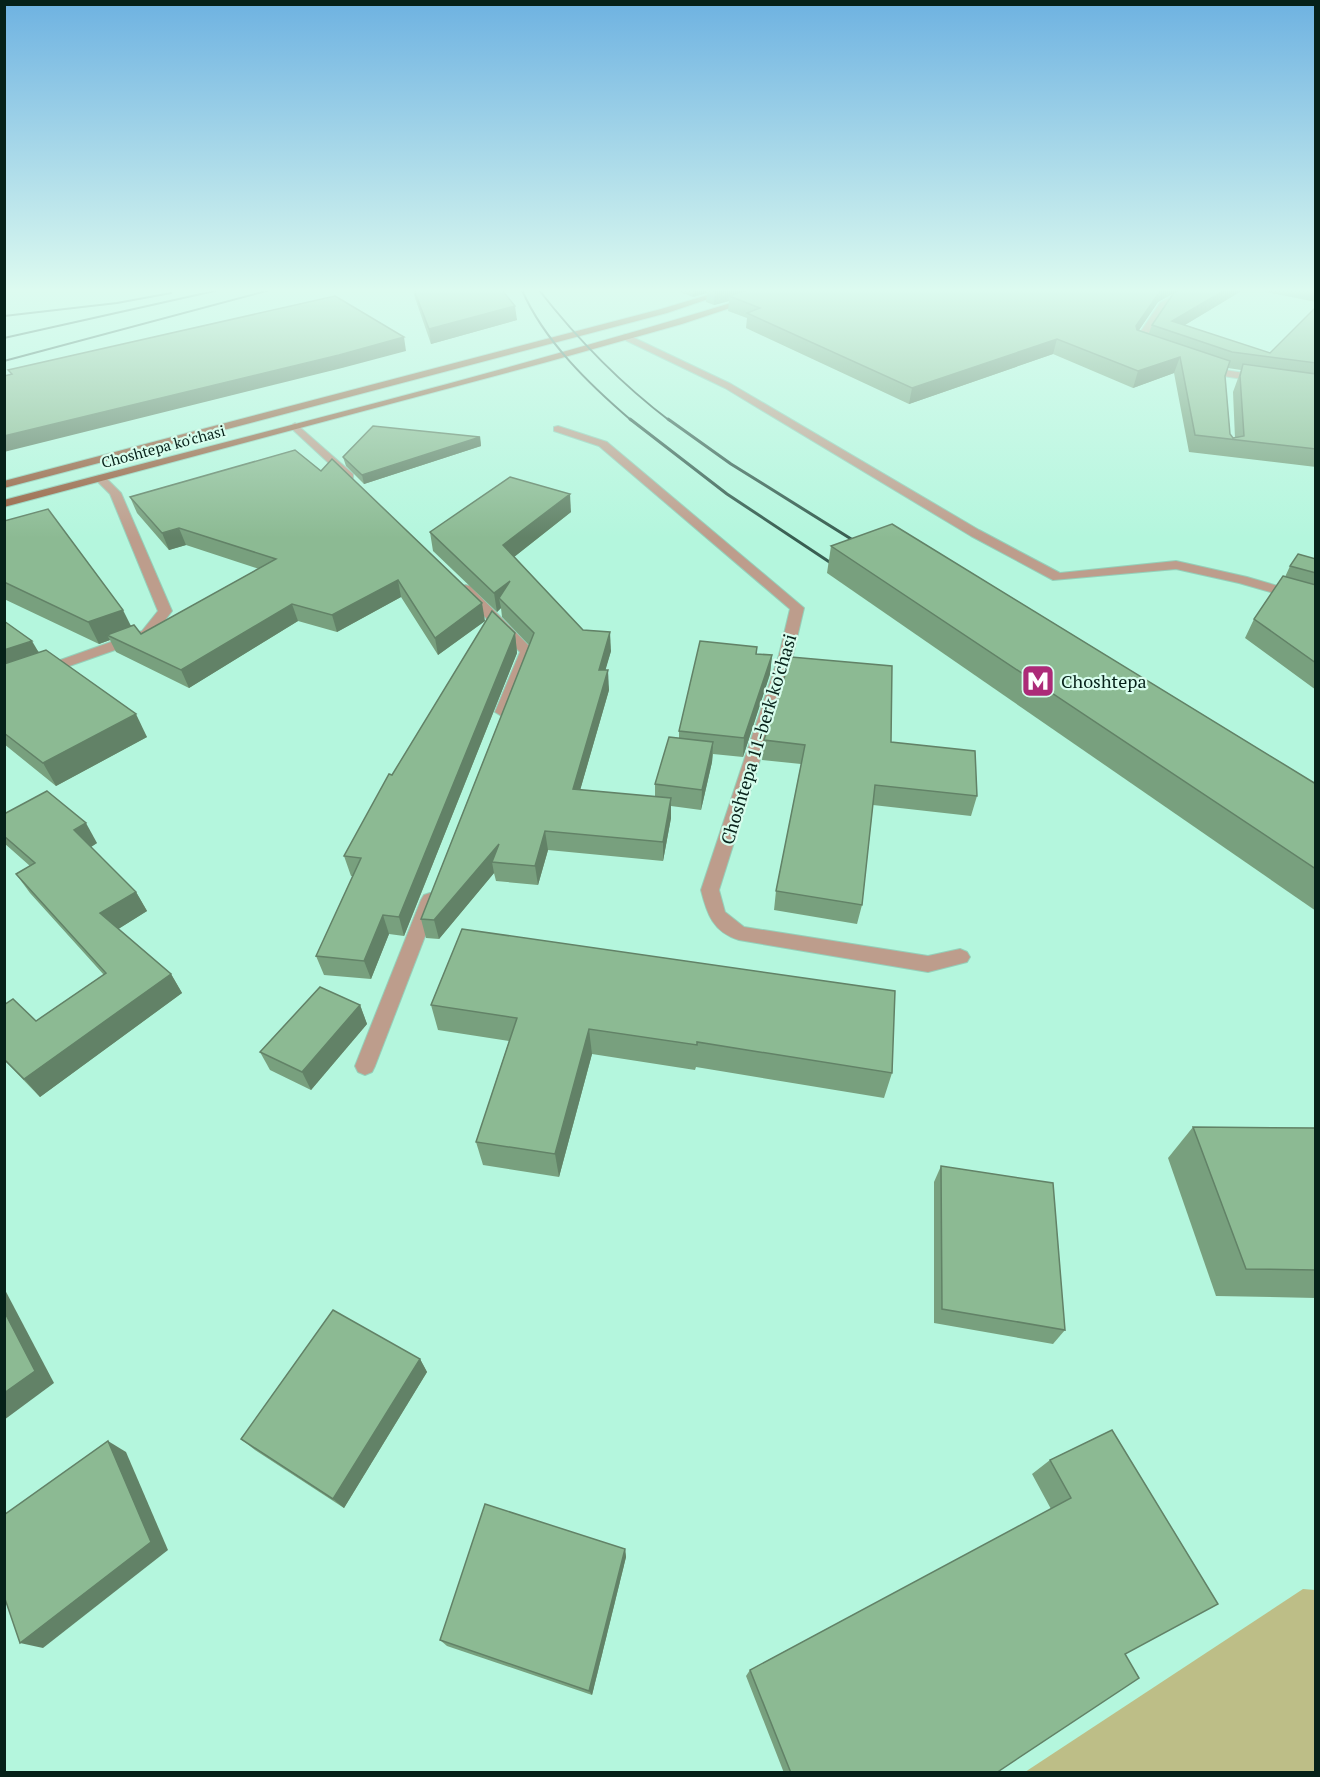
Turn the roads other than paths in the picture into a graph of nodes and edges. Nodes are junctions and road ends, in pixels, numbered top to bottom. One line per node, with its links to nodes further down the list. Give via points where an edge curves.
1 (429, 373): 9 (main road, Choshtepa ko'chasi)
2 (492, 373): 6 (main road, Choshtepa ko'chasi)
3 (701, 373): 13 (street, via 1058,577 1176,566)
4 (1215, 373): 5 (street, via 1229,379)
5 (1273, 380)
6 (295, 426): 8 (main road, Choshtepa ko'chasi); 10 (street)
7 (558, 429): 17 (street, Choshtepa 11-berk ko'chasi, via 603,444 797,608 786,655 710,890 717,916 738,933 928,964)
8 (100, 478): 11 (main road, Choshtepa ko'chasi); 14 (street, via 115,493 165,611 147,634)
9 (4, 485)
10 (358, 485)
11 (4, 504)
12 (451, 575): 15 (street, via 527,651)
13 (1316, 601)
14 (4, 685)
15 (497, 727)
16 (438, 880): 18 (street)
17 (960, 957)
18 (365, 1066)

